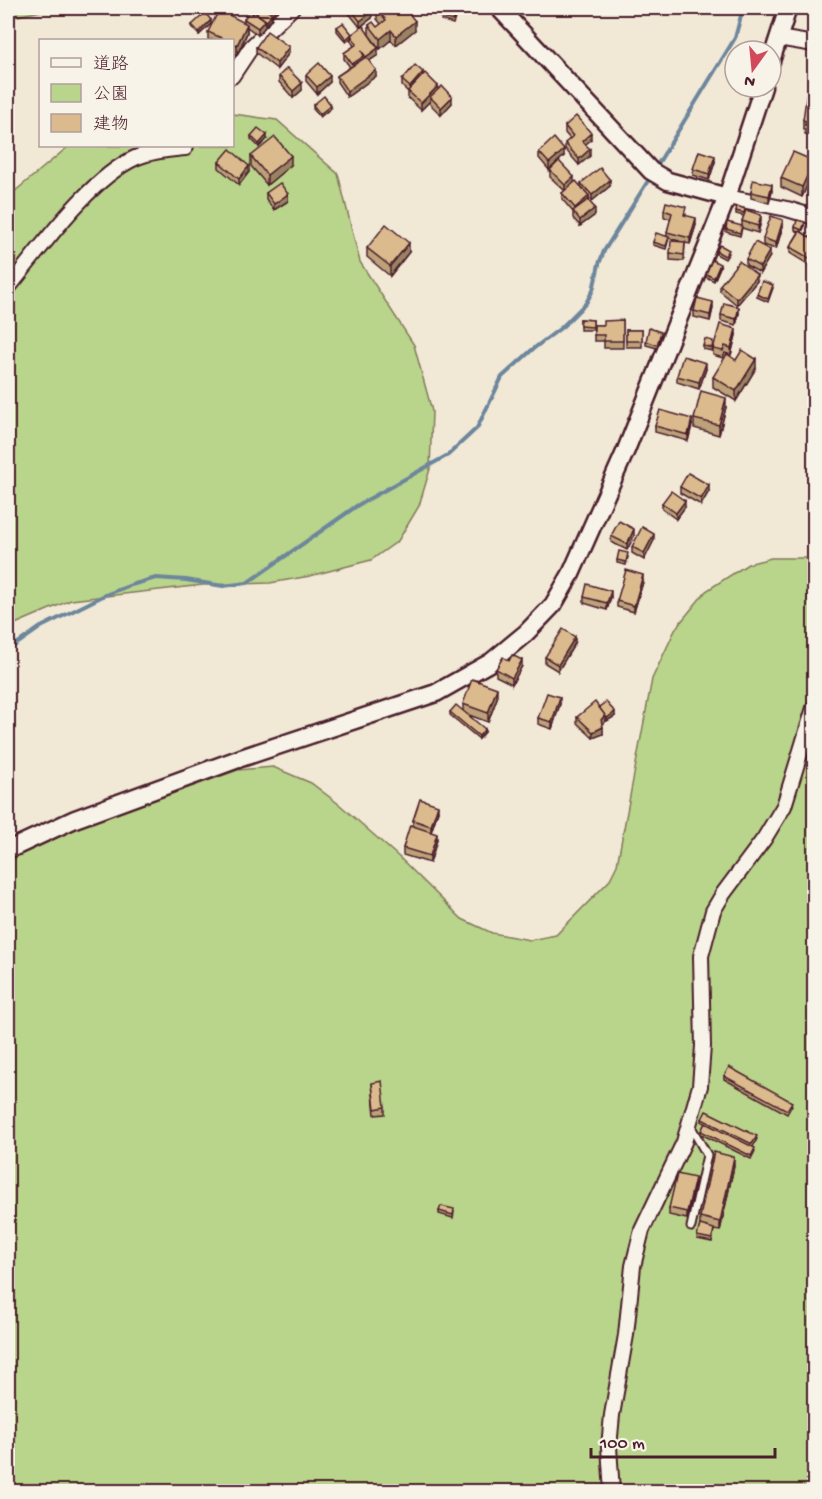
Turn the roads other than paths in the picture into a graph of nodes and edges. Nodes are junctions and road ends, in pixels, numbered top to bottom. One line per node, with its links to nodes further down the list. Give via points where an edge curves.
1 (292, 8): 6 (street, via 252,46)
2 (499, 8): 9 (street, via 651,171 668,181)
3 (788, 8): 4 (street)
4 (778, 38): 5 (street)
5 (814, 44)
6 (234, 72)
7 (759, 99): 9 (street)
8 (185, 147): 11 (street, via 135,158 98,182)
9 (727, 197): 10 (street); 13 (street, via 626,450 571,574 553,606 526,633 491,662 436,693 197,774 75,819)
10 (814, 217)
11 (8, 288)
12 (814, 708): 14 (street, via 784,806 713,911 701,956 700,1086)
13 (8, 850)
14 (689, 1122): 15 (lane, via 706,1155); 16 (street, via 684,1142 642,1230 633,1266 609,1447)
15 (691, 1227)
16 (612, 1491)

